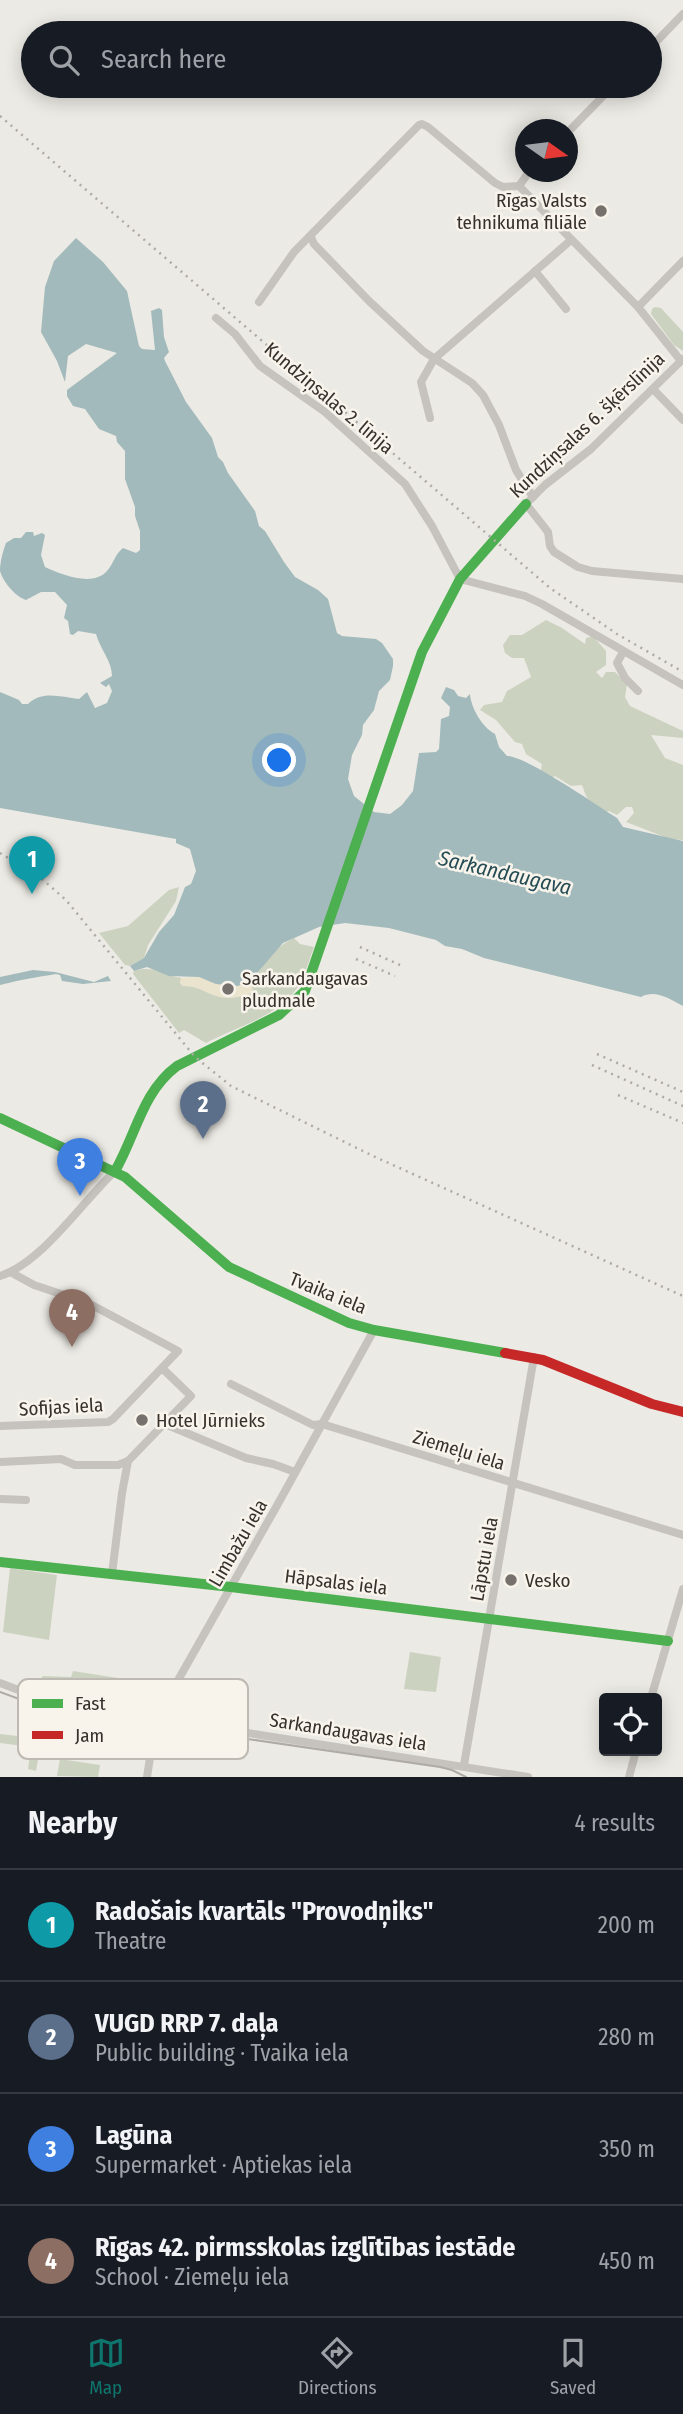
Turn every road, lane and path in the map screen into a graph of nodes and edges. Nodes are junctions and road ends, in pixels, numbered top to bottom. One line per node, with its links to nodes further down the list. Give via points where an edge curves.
1 (683, 14): 2 (street)
2 (662, 36)
3 (601, 98): 4 (street)
4 (578, 122)
5 (522, 182): 6 (street)
6 (519, 186): 7 (street, via 495,183 422,124); 8 (street)
7 (311, 237): 11 (street, via 294,252); 15 (street, via 369,301)
8 (571, 240): 10 (street); 12 (street)
9 (683, 261): 12 (street)
10 (535, 271): 13 (street); 15 (street)
11 (259, 302)
12 (638, 307): 16 (street)
13 (566, 309)
14 (216, 318): 21 (street, Kundziņsalas 2. līnija, via 260,366 325,412 405,484)
15 (434, 359): 18 (street, via 421,382); 20 (street, via 483,395)
16 (682, 360): 17 (street, Kundziņsalas 6. šķērslīnija)
17 (653, 389): 19 (street); 20 (street, Kundziņsalas 6. šķērslīnija)
18 (430, 418)
19 (683, 420)
20 (529, 501): 21 (street, Kundziņsalas 6. šķērslīnija); 22 (street, via 554,552 578,567)
21 (460, 579): 23 (street, via 525,596); 27 (street, Kundziņsalas 6. šķērslīnija, via 422,652 305,991 279,1015 162,1076)
22 (683, 579)
23 (622, 652): 24 (street); 25 (street, via 617,663)
24 (683, 685)
25 (638, 691)
26 (0, 1118): 27 (street, Tvaika iela)
27 (115, 1171): 28 (street, via 39,1252); 30 (street, Tvaika iela, via 229,1267)
28 (12, 1273): 29 (street); 32 (street, Sofijas iela, via 88,1303 178,1351)
29 (0, 1276)
30 (374, 1330): 31 (street, Tvaika iela); 36 (street, Limbažu iela)
31 (534, 1357): 34 (street, Tvaika iela); 41 (street, Lāpstu iela)
32 (163, 1368): 35 (street, via 191,1396); 37 (street, Sofijas iela, via 108,1422)
33 (230, 1384): 36 (street, Ziemeļu iela, via 313,1424)
34 (683, 1412)
35 (165, 1424): 38 (street); 40 (street)
36 (322, 1424): 40 (street, Limbažu iela); 41 (street, Ziemeļu iela)
37 (0, 1426)
38 (128, 1461): 39 (street, via 118,1465 75,1465 61,1459); 46 (street)
39 (0, 1462)
40 (295, 1472): 47 (street, Limbažu iela)
41 (513, 1483): 44 (street, Ziemeļu iela); 49 (street, Lāpstu iela)
42 (0, 1499): 43 (street)
43 (26, 1500)
44 (683, 1535)
45 (0, 1562): 46 (street, Hāpsalas iela)
46 (113, 1574): 47 (street, Hāpsalas iela)
47 (231, 1587): 49 (street, Hāpsalas iela); 51 (street, Limbažu iela)
48 (683, 1590): 50 (street)
49 (490, 1618): 50 (street, Hāpsalas iela); 58 (street, Lāpstu iela)
50 (668, 1641): 54 (street)
51 (179, 1679)
52 (0, 1683): 53 (street, Sarkandaugavas iela)
53 (18, 1690)
54 (652, 1693)
55 (248, 1733): 58 (street, Sarkandaugavas iela)
56 (635, 1756): 61 (street)
57 (150, 1759): 59 (street, Limbažu iela)
58 (464, 1765): 60 (street, Sarkandaugavas iela)
59 (147, 1777)
60 (528, 1777)
61 (629, 1777)

